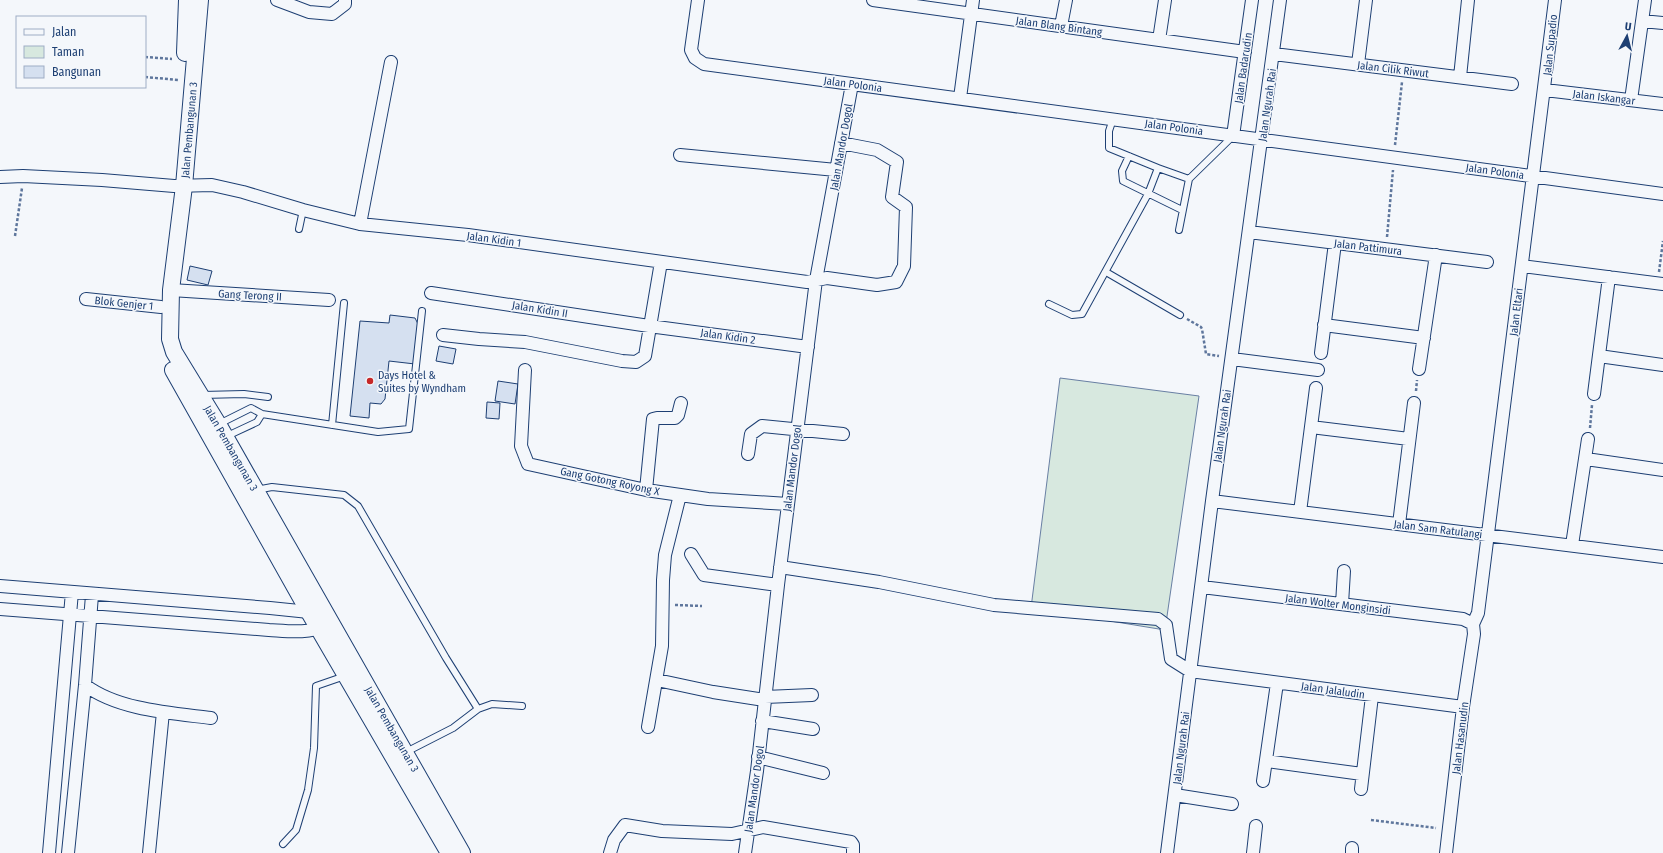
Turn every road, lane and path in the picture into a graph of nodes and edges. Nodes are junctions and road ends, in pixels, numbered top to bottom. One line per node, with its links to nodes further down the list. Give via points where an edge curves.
1 (187, 0): 24 (street, Jalan Pembangunan 3)
2 (200, 0): 48 (street, Jalan Pembangunan 3)
3 (277, 0): 4 (street, via 309,12 332,14 345,4)
4 (345, 0)
5 (698, 0): 30 (street, Jalan Polonia, via 691,50 695,58 704,64)
6 (973, 0): 16 (street)
7 (1066, 0): 19 (street)
8 (1165, 0): 20 (street)
9 (1252, 0): 21 (street, Jalan Badarudin)
10 (1280, 0): 22 (street, Jalan Ngurah Rai)
11 (1366, 0): 26 (street)
12 (1468, 0): 28 (street)
13 (1555, 0): 32 (street, Jalan Supadio)
14 (1644, 0): 17 (street)
15 (881, 1): 16 (street, Jalan Blang Bintang)
16 (971, 14): 19 (street, Jalan Blang Bintang); 33 (street)
17 (1642, 21): 18 (street); 34 (street)
18 (1663, 23)
19 (1062, 26): 20 (street, Jalan Blang Bintang)
20 (1159, 40): 21 (street, Jalan Blang Bintang)
21 (1245, 52): 37 (street, Jalan Badarudin)
22 (1274, 54): 26 (street, Jalan Cilik Riwut); 38 (street, Jalan Ngurah Rai)
23 (146, 57): 24 (path)
24 (185, 60): 29 (street, Jalan Pembangunan 3)
25 (391, 62): 53 (street)
26 (1358, 64): 28 (street, Jalan Cilik Riwut)
27 (146, 77): 29 (path)
28 (1460, 77): 31 (street, Jalan Cilik Riwut)
29 (184, 80): 48 (street, Jalan Pembangunan 3)
30 (852, 84): 33 (street, Jalan Polonia); 39 (street, Jalan Mandor Dogol)
31 (1512, 84)
32 (1545, 90): 34 (street, Jalan Iskangar); 45 (street, Jalan Eltari)
33 (960, 98): 36 (street, Jalan Polonia)
34 (1631, 100): 35 (street, Jalan Iskangar)
35 (1663, 104)
36 (1113, 119): 37 (street, Jalan Polonia); 41 (lane, via 1109,131 1109,148)
37 (1234, 136): 38 (street, Jalan Polonia); 47 (lane)
38 (1262, 139): 45 (street, Jalan Polonia); 56 (street, Jalan Ngurah Rai)
39 (841, 143): 43 (street, Jalan Mandor Dogol); 66 (street, Jalan Kidin 1, via 877,150 896,162 892,197 906,207 904,266 896,282 876,285 827,278)
40 (680, 154): 43 (street)
41 (1129, 156): 42 (lane); 49 (lane, via 1122,171 1123,181)
42 (1158, 168): 47 (lane); 49 (lane)
43 (836, 170): 66 (street, Jalan Mandor Dogol)
44 (23, 176): 46 (street, Jalan Kidin 1); 48 (street, Jalan Kidin 1); 57 (path)
45 (1534, 176): 50 (street, Jalan Polonia); 63 (street, Jalan Eltari)
46 (0, 177)
47 (1188, 179): 52 (lane)
48 (179, 186): 51 (street, Jalan Kidin 1, via 212,185); 68 (street, Jalan Pembangunan 3); 74 (street, Jalan Pembangunan 3)
49 (1148, 194): 52 (lane); 64 (lane)
50 (1663, 194)
51 (303, 210): 53 (street, Jalan Kidin 1); 54 (lane)
52 (1182, 210): 55 (lane)
53 (360, 224): 61 (street, Jalan Kidin 1, via 468,235)
54 (299, 229)
55 (1179, 230)
56 (1249, 232): 59 (street, Jalan Pattimura); 85 (street, Jalan Ngurah Rai)
57 (15, 236)
58 (1663, 241): 67 (path)
59 (1335, 243): 60 (street, Jalan Pattimura); 77 (street)
60 (1436, 255): 62 (street, Jalan Pattimura); 80 (street)
61 (661, 262): 66 (street, Jalan Kidin 1, via 807,282); 78 (street)
62 (1487, 262)
63 (1522, 266): 65 (street); 114 (street, Jalan Eltari)
64 (1106, 272): 73 (lane, via 1082,314 1072,316); 76 (lane)
65 (1609, 277): 67 (street); 84 (street)
66 (816, 280): 81 (street, Jalan Mandor Dogol)
67 (1660, 284)
68 (171, 290): 71 (street, Gang Terong II); 92 (street, Jalan Pembangunan 3, via 170,339 174,352)
69 (431, 293): 78 (street, Jalan Kidin II)
70 (86, 300): 74 (street, Blok Genjer 1)
71 (329, 300)
72 (344, 303): 97 (lane)
73 (1049, 304)
74 (161, 307): 100 (street, Jalan Pembangunan 3, via 160,340 168,361)
75 (422, 311): 97 (lane, via 409,429 378,432)
76 (1180, 315): 83 (path, via 1200,327 1205,352 1208,355)
77 (1324, 325): 80 (street); 82 (street)
78 (649, 326): 79 (street, via 644,356 636,362 622,362 525,342); 81 (street, Jalan Kidin 2)
79 (443, 335)
80 (1424, 338): 87 (street)
81 (808, 347): 99 (street, Jalan Mandor Dogol)
82 (1321, 352)
83 (1219, 356)
84 (1599, 356): 86 (street); 91 (street)
85 (1232, 359): 89 (street); 110 (street, Jalan Ngurah Rai)
86 (1663, 365)
87 (1419, 369): 95 (path)
88 (525, 370): 108 (street, Gang Gotong Royong X, via 521,446 528,464)
89 (1318, 370)
90 (1316, 388): 98 (street)
91 (1594, 394): 103 (path)
92 (200, 395): 93 (lane, via 244,394); 100 (street, Jalan Pembangunan 3)
93 (268, 397)
94 (681, 403): 108 (street, via 675,418 653,419)
95 (1414, 403): 102 (street)
96 (262, 414): 97 (lane); 100 (lane, via 257,422); 100 (lane, via 251,408)
97 (332, 425)
98 (1311, 427): 102 (street); 112 (street)
99 (797, 429): 101 (street); 104 (street, via 762,426 751,434); 111 (street, Jalan Mandor Dogol)
100 (216, 434): 107 (street, Jalan Pembangunan 3); 129 (street, Jalan Pembangunan 3)
101 (843, 434)
102 (1409, 439): 113 (street)
103 (1588, 439): 105 (street)
104 (748, 454)
105 (1586, 459): 106 (street); 115 (street)
106 (1663, 470)
107 (255, 490): 129 (street, Jalan Pembangunan 3); 145 (lane, via 272,487 344,495 358,506)
108 (646, 490): 109 (street, Gang Gotong Royong X)
109 (680, 495): 111 (street, Gang Gotong Royong X); 126 (street, via 665,555)
110 (1212, 501): 112 (street, Jalan Sam Ratulangi); 122 (street, Jalan Ngurah Rai)
111 (788, 504): 118 (street, Jalan Mandor Dogol)
112 (1300, 512): 113 (street, Jalan Sam Ratulangi)
113 (1399, 524): 114 (street, Jalan Sam Ratulangi)
114 (1487, 535): 115 (street, Jalan Sam Ratulangi); 132 (street, Jalan Eltari, via 1478,613)
115 (1572, 545): 117 (street, Jalan Sam Ratulangi)
116 (691, 554): 120 (street, via 704,575)
117 (1663, 557)
118 (780, 568): 120 (street, Jalan Mandor Dogol); 135 (street, via 879,582 994,605 1158,619 1166,625 1171,659)
119 (1344, 571): 125 (street)
120 (778, 585): 142 (street, Jalan Mandor Dogol)
121 (0, 586): 123 (street)
122 (1202, 587): 125 (street, Jalan Wolter Monginsidi); 135 (street, Jalan Ngurah Rai)
123 (72, 592): 124 (street); 130 (street)
124 (92, 594): 129 (street); 131 (street)
125 (1342, 604): 132 (street, Jalan Wolter Monginsidi, via 1463,619)
126 (663, 605): 127 (path); 137 (street, via 662,646)
127 (702, 606)
128 (0, 609): 130 (street)
129 (309, 610): 133 (street, Jalan Pembangunan 3); 134 (street)
130 (69, 616): 131 (street); 167 (street)
131 (90, 617): 134 (street); 139 (street)
132 (1473, 624): 144 (street, Jalan Hasanudin, via 1474,634)
133 (325, 626): 134 (street); 136 (street, Jalan Pembangunan 3); 148 (street, Jalan Pembangunan 3)
134 (295, 631)
135 (1190, 671): 138 (street, Jalan Jalaludin); 159 (street, Jalan Ngurah Rai)
136 (346, 676): 148 (street, Jalan Pembangunan 3); 165 (lane, via 316,686 314,748 308,790 296,830)
137 (657, 680): 142 (street, via 713,692 758,699); 150 (street)
138 (1277, 683): 141 (street, Jalan Jalaludin); 154 (street)
139 (85, 685): 146 (street, via 93,692 125,704); 168 (street)
140 (812, 695): 142 (street)
141 (1372, 696): 144 (street, Jalan Jalaludin); 156 (street)
142 (765, 697): 149 (street, Jalan Mandor Dogol)
143 (522, 706): 145 (lane, via 492,704)
144 (1463, 707): 164 (street, Jalan Hasanudin)
145 (478, 709): 152 (lane, via 453,728)
146 (163, 712): 147 (street); 169 (street)
147 (211, 718)
148 (379, 718): 152 (street, Jalan Pembangunan 3); 170 (street, Jalan Pembangunan 3)
149 (762, 721): 151 (street); 153 (street, Jalan Mandor Dogol)
150 (648, 727)
151 (813, 729)
152 (406, 752): 171 (street, Jalan Pembangunan 3)
153 (758, 757): 155 (street); 163 (street, Jalan Mandor Dogol)
154 (1266, 761): 156 (street); 157 (street)
155 (823, 773)
156 (1362, 774): 158 (street)
157 (1262, 781)
158 (1361, 789)
159 (1175, 796): 160 (street); 174 (street, Jalan Ngurah Rai)
160 (1232, 804)
161 (1371, 820): 164 (path)
162 (1256, 826): 175 (street)
163 (749, 829): 166 (street, via 764,827); 172 (street, via 732,834 662,831 625,825 614,840); 173 (street, Jalan Mandor Dogol)
164 (1449, 829): 176 (street, Jalan Hasanudin)
165 (282, 844)
166 (852, 848)
167 (49, 853)
168 (68, 853)
169 (149, 853)
170 (449, 853)
171 (462, 853)
172 (610, 853)
173 (745, 853)
174 (1167, 853)
175 (1253, 853)
176 (1446, 853)

